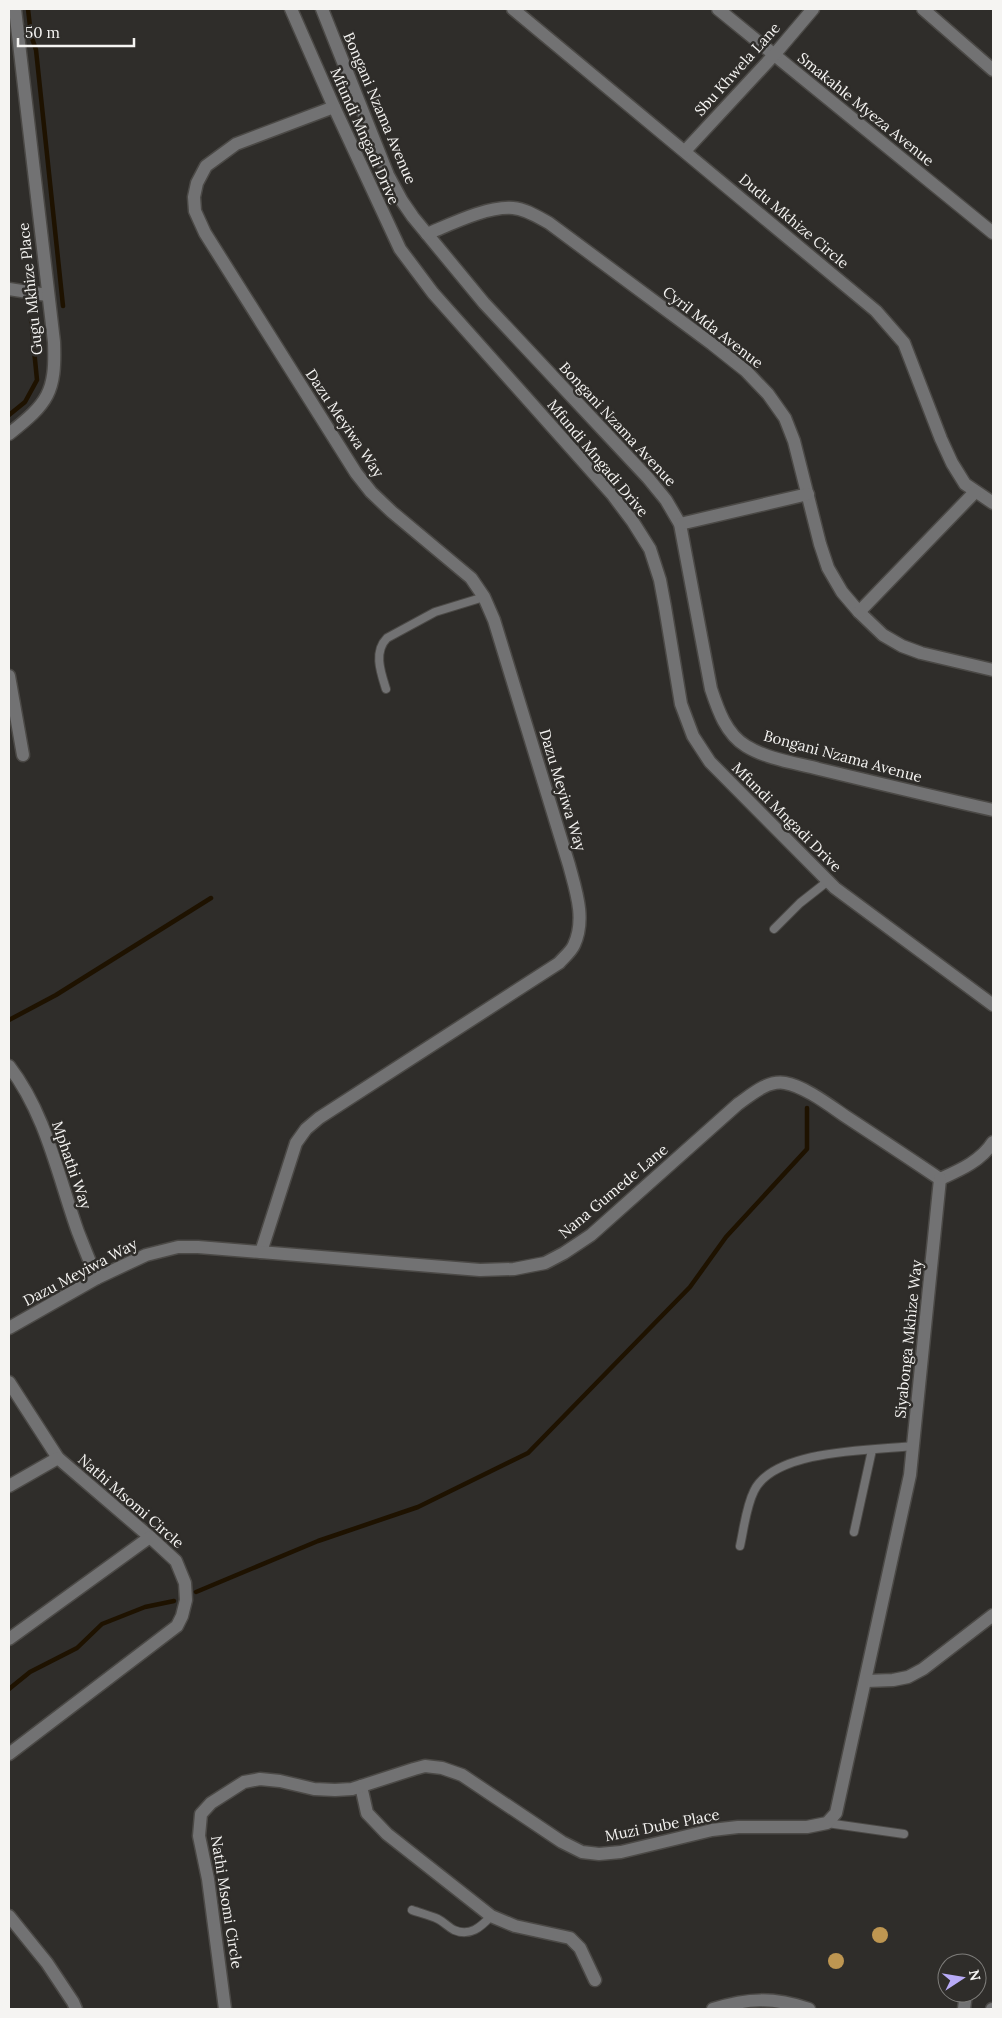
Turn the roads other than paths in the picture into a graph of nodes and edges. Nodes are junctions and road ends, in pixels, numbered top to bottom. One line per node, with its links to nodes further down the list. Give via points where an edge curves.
1 (15, 9): 15 (street, Gugu Mkhize Place)
2 (291, 9): 10 (street, Mfundi Mngadi Drive)
3 (322, 9): 13 (street, Bongani Nzama Avenue, via 388,175 402,201)
4 (513, 9): 11 (street, Dudu Mkhize Circle)
5 (718, 9): 8 (street, Smakahle Myeza Avenue)
6 (813, 9): 8 (street, Sbu Khwela Lane)
7 (923, 9): 9 (street)
8 (774, 55): 11 (street, Sbu Khwela Lane); 12 (street, Smakahle Myeza Avenue)
9 (993, 70)
10 (334, 107): 21 (street, Dazu Meyiwa Way, via 236,144 206,166 197,183 196,212 205,233 356,473 392,512 472,578); 28 (street, Mfundi Mngadi Drive, via 400,249 415,272 612,494 650,549 663,598 681,704 693,736 710,762)
11 (685, 151): 17 (street, Dudu Mkhize Circle, via 876,310 904,343 952,463 965,484)
12 (993, 233)
13 (427, 234): 18 (street, Cyril Mda Avenue, via 469,217 513,208 530,212 549,223 712,344 746,371 768,394 788,426); 20 (street, Bongani Nzama Avenue, via 484,303 648,478)
14 (9, 289): 15 (street)
15 (47, 295): 16 (street, Gugu Mkhize Place, via 55,365 50,388 35,413)
16 (9, 434)
17 (975, 492): 19 (street, Dudu Mkhize Circle); 22 (street)
18 (808, 494): 20 (street); 22 (street, Cyril Mda Avenue, via 828,568)
19 (993, 503)
20 (680, 524): 27 (street, Bongani Nzama Avenue, via 710,689 719,714 746,746 768,755 898,789)
21 (484, 597): 25 (lane, via 435,612 382,643 379,659); 34 (street, Dazu Meyiwa Way, via 494,620 578,900 579,924 573,946 559,963 542,975 306,1129 289,1162)
22 (859, 612): 23 (street, Cyril Mda Avenue, via 883,635 902,646)
23 (993, 670)
24 (9, 676): 26 (street)
25 (386, 689)
26 (23, 755)
27 (993, 810)
28 (828, 881): 29 (lane); 30 (street, Mfundi Mngadi Drive, via 865,912)
29 (774, 929)
30 (993, 1005)
31 (9, 1066): 35 (street, Mphathi Way, via 34,1106)
32 (993, 1142): 33 (street, via 980,1157)
33 (940, 1179): 34 (street, Nana Gumede Lane, via 799,1088 784,1083 769,1084 752,1093 591,1234 545,1263 514,1269 480,1270); 38 (street, Siyabonga Mkhize Way)
34 (261, 1252): 35 (street, Dazu Meyiwa Way, via 178,1247 146,1255)
35 (97, 1278): 36 (street, Dazu Meyiwa Way)
36 (9, 1328)
37 (9, 1382): 40 (street, Nathi Msomi Circle)
38 (914, 1446): 39 (lane); 47 (street, Siyabonga Mkhize Way)
39 (872, 1450): 42 (lane); 44 (lane, via 821,1454 778,1468 755,1490)
40 (58, 1458): 41 (street); 43 (street, Nathi Msomi Circle)
41 (9, 1486)
42 (854, 1532)
43 (150, 1536): 46 (street); 48 (street, Nathi Msomi Circle, via 176,1561 186,1583 186,1600 176,1626)
44 (740, 1546)
45 (993, 1615): 47 (street, via 908,1677)
46 (9, 1640)
47 (866, 1681): 51 (street, via 836,1813)
48 (9, 1754)
49 (361, 1786): 50 (street, Muzi Dube Place, via 335,1790 260,1779 244,1782); 51 (street, Muzi Dube Place, via 406,1770 425,1766 442,1768 462,1775 562,1842 582,1852 599,1854 621,1852 712,1830 807,1827); 55 (street, via 367,1813 374,1822)
50 (211, 1803): 59 (street, Nathi Msomi Circle, via 201,1814 198,1836 208,1880)
51 (827, 1822): 52 (lane)
52 (904, 1834)
53 (412, 1910): 55 (lane, via 464,1933 473,1932)
54 (9, 1916): 58 (street, via 47,1963)
55 (491, 1916): 56 (street, via 516,1926 570,1938 580,1948)
56 (596, 1980)
57 (760, 2004): 60 (street); 61 (street, via 778,2000)
58 (76, 2009)
59 (225, 2009)
60 (713, 2009)
61 (809, 2009)

